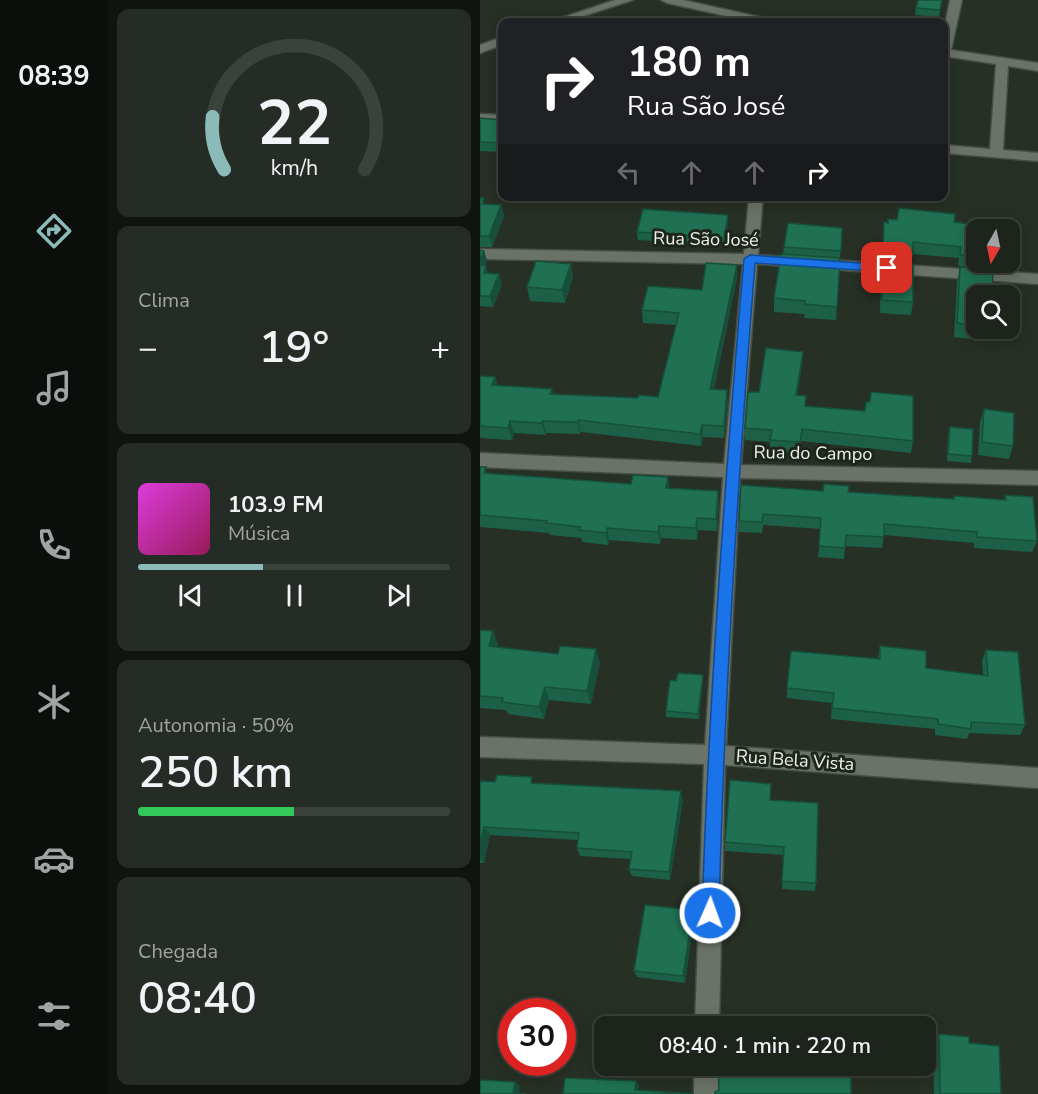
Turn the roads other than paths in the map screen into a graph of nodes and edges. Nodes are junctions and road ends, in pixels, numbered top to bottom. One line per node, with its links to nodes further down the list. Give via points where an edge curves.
1 (627, 0): 4 (street)
2 (667, 0): 5 (street)
3 (956, 0): 6 (street)
4 (568, 18)
5 (750, 18)
6 (948, 35)
7 (498, 42): 8 (street)
8 (480, 49)
9 (948, 54): 10 (street)
10 (1002, 63): 11 (street); 15 (street)
11 (1038, 67)
12 (480, 118): 13 (street)
13 (498, 119)
14 (948, 149): 15 (street)
15 (996, 154): 16 (street)
16 (1038, 158)
17 (756, 201): 19 (street)
18 (480, 254): 19 (street, Rua São José)
19 (750, 259): 20 (street, Rua São José); 22 (street)
20 (1038, 279)
21 (480, 460): 22 (street, Rua do Campo)
22 (732, 471): 23 (street, Rua do Campo); 25 (street)
23 (1038, 478)
24 (480, 747): 25 (street, Rua Bela Vista)
25 (715, 754): 26 (street, Rua Bela Vista); 27 (street)
26 (1038, 778)
27 (707, 1016)
28 (706, 1076): 29 (street)
29 (706, 1094)

